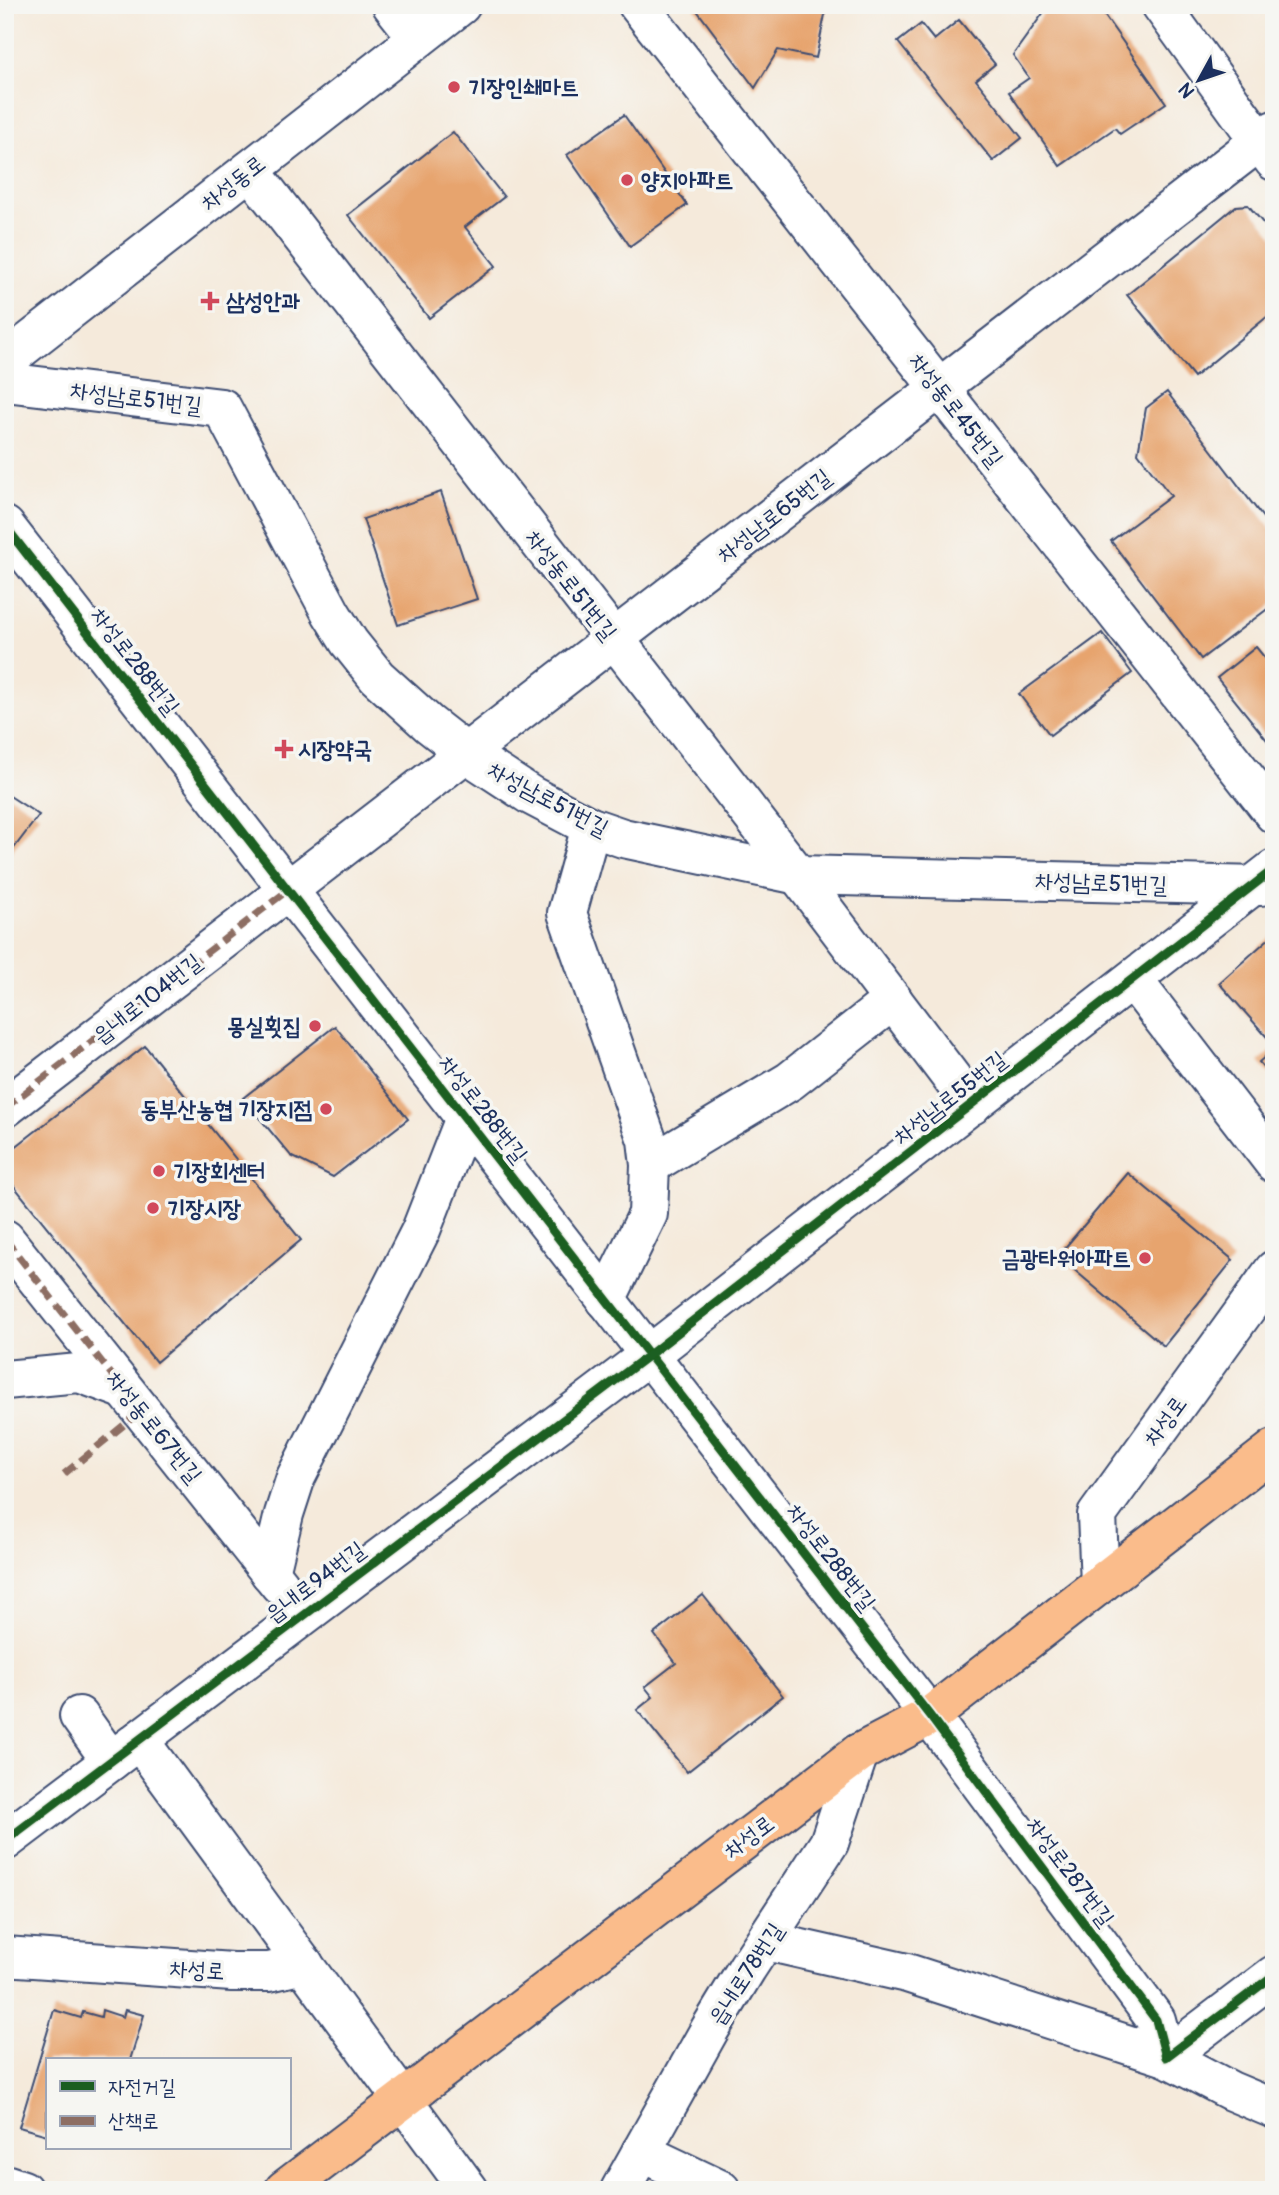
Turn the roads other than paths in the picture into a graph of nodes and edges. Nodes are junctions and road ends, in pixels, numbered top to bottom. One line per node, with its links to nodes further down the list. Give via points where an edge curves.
1 (392, 5): 5 (street)
2 (461, 5): 5 (street, 차성동로)
3 (638, 5): 10 (street, 차성동로45번길)
4 (1161, 5): 6 (street)
5 (418, 38): 7 (street, 차성동로)
6 (1269, 144): 10 (street, 차성남로65번길)
7 (250, 170): 8 (street, 차성동로); 12 (street, 차성동로51번길)
8 (5, 360)
9 (5, 382): 13 (street, 차성남로51번길, via 222,408 349,642 377,677)
10 (939, 388): 12 (street, 차성남로65번길); 14 (street, 차성동로45번길)
11 (5, 526): 18 (street, 차성로288번길)
12 (613, 639): 13 (street, 차성남로65번길); 16 (street, 차성동로51번길)
13 (466, 753): 15 (street, 차성남로51번길, via 530,795); 18 (street, 차성남로65번길)
14 (1274, 814)
15 (591, 827): 16 (street, 차성남로51번길); 25 (street, via 566,913 647,1140)
16 (798, 875): 17 (street, 차성남로51번길); 20 (street, 차성동로51번길)
17 (1266, 881): 19 (street, 차성남로55번길)
18 (288, 890): 22 (street, 읍내로104번길); 23 (street, 차성로288번길)
19 (1133, 980): 21 (street, 차성남로55번길); 24 (street)
20 (893, 1000): 21 (street, 차성동로51번길); 25 (street, via 790,1081)
21 (972, 1105): 29 (street, 차성남로55번길)
22 (5, 1108)
23 (465, 1118): 28 (street, 차성로288번길); 33 (street, via 421,1230 296,1477)
24 (1274, 1163)
25 (650, 1165): 28 (street, via 648,1214)
26 (5, 1239): 31 (street, 차성동로67번길)
27 (1274, 1270): 34 (street, 차성로, via 1097,1515)
28 (606, 1300): 29 (street, 차성로288번길)
29 (649, 1355): 35 (street, 읍내로94번길); 37 (street, 차성로288번길)
30 (5, 1380): 31 (street, via 79,1373)
31 (124, 1389): 33 (street, 차성동로67번길, via 176,1437)
32 (1274, 1449): 34 (main road, 차성로)
33 (270, 1573): 35 (street, 차성동로67번길)
34 (1100, 1584): 37 (main road, 차성로)
35 (304, 1615): 38 (street, 읍내로94번길)
36 (79, 1716): 38 (street)
37 (930, 1716): 39 (main road, 차성로); 45 (street, 차성로287번길, via 1156,2020)
38 (125, 1751): 40 (street, 읍내로94번길); 43 (street)
39 (859, 1753): 41 (street, 읍내로78번길, via 829,1843); 46 (main road, 차성로)
40 (5, 1841)
41 (766, 1941): 45 (street, via 907,1973); 48 (street, 읍내로78번길)
42 (5, 1956): 43 (street, 차성로, via 232,1972 269,1972)
43 (304, 1964): 46 (street)
44 (1274, 1975): 45 (street)
45 (1166, 2057): 47 (street)
46 (404, 2101): 51 (main road, 차성로); 52 (street)
47 (1274, 2109)
48 (641, 2152): 53 (street, 읍내로78번길); 54 (street)
49 (5, 2184): 50 (street)
50 (23, 2190)
51 (284, 2190)
52 (469, 2190)
53 (620, 2190)
54 (721, 2190)

